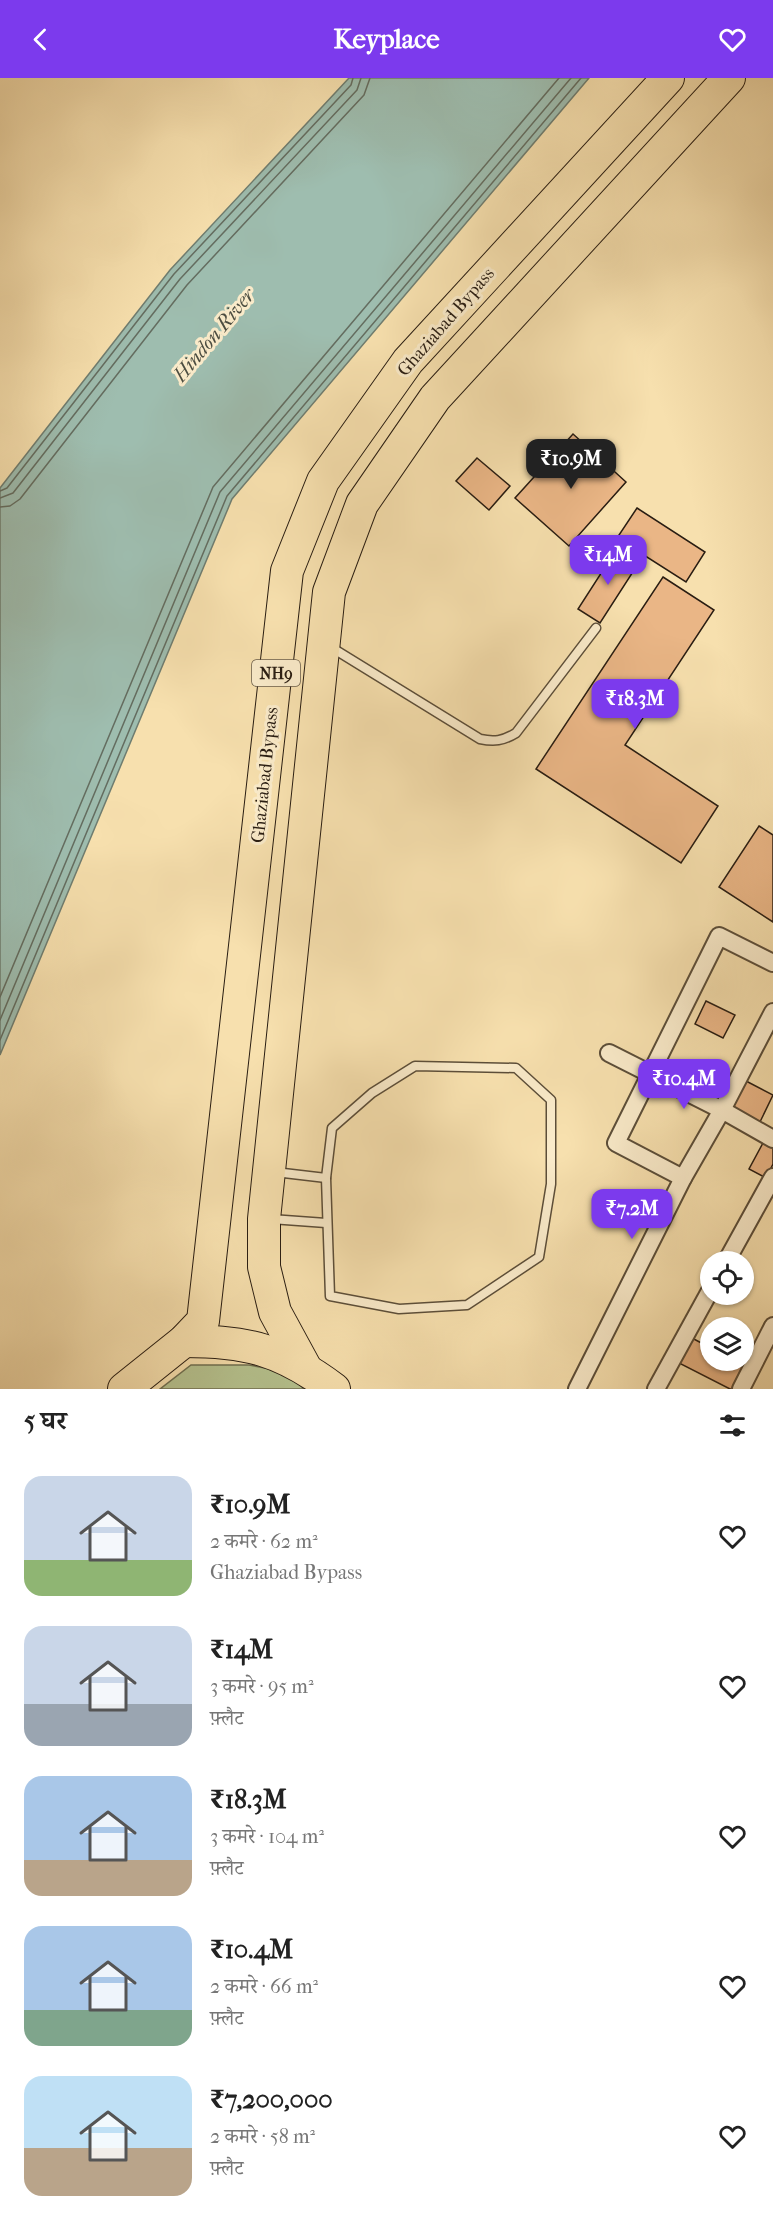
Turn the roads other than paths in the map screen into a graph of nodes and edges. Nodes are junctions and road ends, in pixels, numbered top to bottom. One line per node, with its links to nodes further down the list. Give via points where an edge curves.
1 (668, 78): 20 (highway, Ghaziabad Bypass / NH9, via 408,361 324,482 288,571 207,1291 202,1321)
2 (729, 78): 4 (highway, NH9, via 435,398 362,504 329,592)
3 (596, 628): 4 (lane, via 516,733 494,741 480,739)
4 (324, 643): 11 (highway, NH9)
5 (773, 963): 8 (street, via 719,936)
6 (773, 1012): 9 (street)
7 (609, 1053): 8 (street)
8 (650, 1074): 9 (street); 14 (street, via 616,1143)
9 (722, 1110): 10 (street); 14 (street)
10 (773, 1139)
11 (269, 1172): 13 (lane); 15 (highway, NH9)
12 (773, 1177): 17 (street)
13 (326, 1178): 16 (lane); 16 (lane, via 332,1128 372,1093 415,1066 516,1068 551,1100 551,1184 539,1257 467,1305 399,1309 330,1296)
14 (683, 1178): 24 (street)
15 (264, 1219): 16 (lane); 21 (highway, NH9, via 264,1267 275,1312)
16 (326, 1223)
17 (732, 1251)
18 (702, 1305): 25 (street)
19 (773, 1326): 26 (street)
20 (184, 1341): 21 (highway, via 228,1341 256,1346); 22 (highway, Ghaziabad Bypass / NH9)
21 (306, 1368): 23 (highway, NH9)
22 (134, 1383)
23 (334, 1389)
24 (577, 1389)
25 (656, 1389)
26 (741, 1389)

